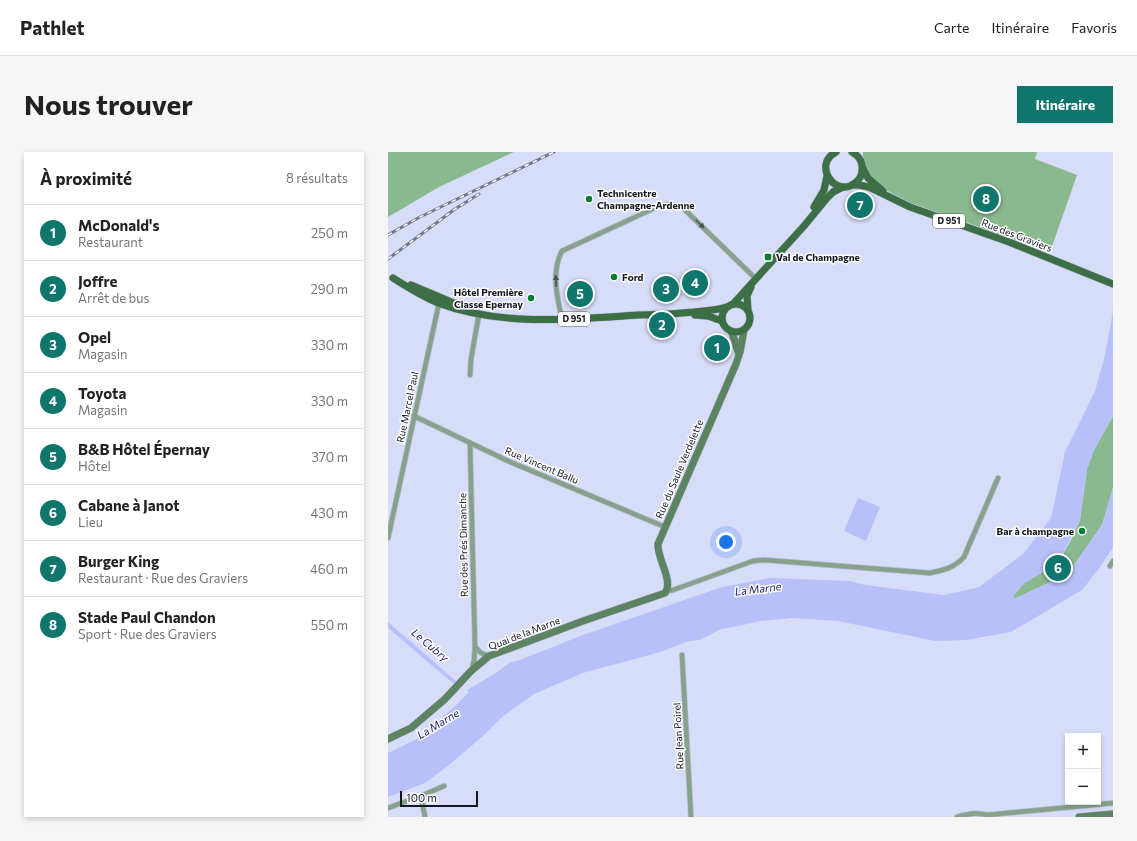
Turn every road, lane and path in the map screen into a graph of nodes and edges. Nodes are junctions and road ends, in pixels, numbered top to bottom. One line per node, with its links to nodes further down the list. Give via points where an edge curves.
1 (836, 152): 5 (main road, via 826,164)
2 (852, 152): 3 (main road)
3 (860, 155): 4 (main road)
4 (862, 168): 6 (main road, via 860,178); 8 (main road, Rue des Graviers / D 951, via 871,181)
5 (827, 176): 7 (main road, via 833,184); 9 (main road, via 820,198)
6 (852, 185): 7 (main road); 8 (main road, Rue des Graviers / D 951, via 865,186)
7 (843, 187): 9 (main road, via 826,198)
8 (890, 197): 12 (main road, Rue des Graviers / D 951, via 922,212 1009,242)
9 (793, 237): 11 (main road)
10 (390, 278): 13 (main road, D 951); 16 (main road, D 951, via 418,287)
11 (755, 280): 14 (main road); 15 (main road, via 748,296); 19 (street, one-way to 11, via 556,290 556,268 562,251 665,204 683,208)
12 (1113, 284)
13 (439, 303): 16 (main road, D 951); 25 (street, Rue Marcel Paul)
14 (730, 305): 15 (main road, via 741,304); 17 (main road, D 951, via 715,311); 20 (main road, via 722,314)
15 (748, 310): 21 (main road, via 749,325)
16 (467, 311): 18 (main road, D 951)
17 (683, 313): 19 (main road, D 951); 20 (main road, D 951, via 708,316)
18 (479, 314): 19 (main road, D 951, via 505,318); 24 (street)
19 (562, 319)
20 (722, 321): 22 (main road)
21 (744, 330): 22 (main road); 23 (street, Rue du Saule Verdelette)
22 (731, 332): 23 (street)
23 (738, 356): 28 (street, Rue du Saule Verdelette)
24 (470, 375)
25 (414, 416): 26 (street, Rue Vincent Ballu); 29 (street, Rue Marcel Paul)
26 (470, 443): 28 (street, Rue Vincent Ballu); 33 (street, Rue des Prés Dimanche)
27 (998, 478): 32 (street, via 964,557 957,565 930,573 753,561)
28 (665, 527): 32 (street, Rue du Saule Verdelette, via 658,549 668,583)
29 (388, 538)
30 (1113, 561): 31 (street)
31 (1110, 566)
32 (667, 591): 35 (street, Quai de la Marne)
33 (475, 647): 35 (street); 36 (street, Rue des Prés Dimanche)
34 (682, 655): 45 (street, Rue Jean Poirel)
35 (489, 656): 36 (street, Quai de la Marne)
36 (471, 671): 37 (street, Quai de la Marne, via 424,717 404,732)
37 (388, 739)
38 (444, 786): 39 (street)
39 (421, 796): 41 (street); 44 (street)
40 (1113, 803): 43 (street)
41 (388, 808)
42 (1113, 814): 47 (street)
43 (987, 816): 46 (street, via 980,813)
44 (425, 817)
45 (691, 817)
46 (957, 817)
47 (1079, 817)

